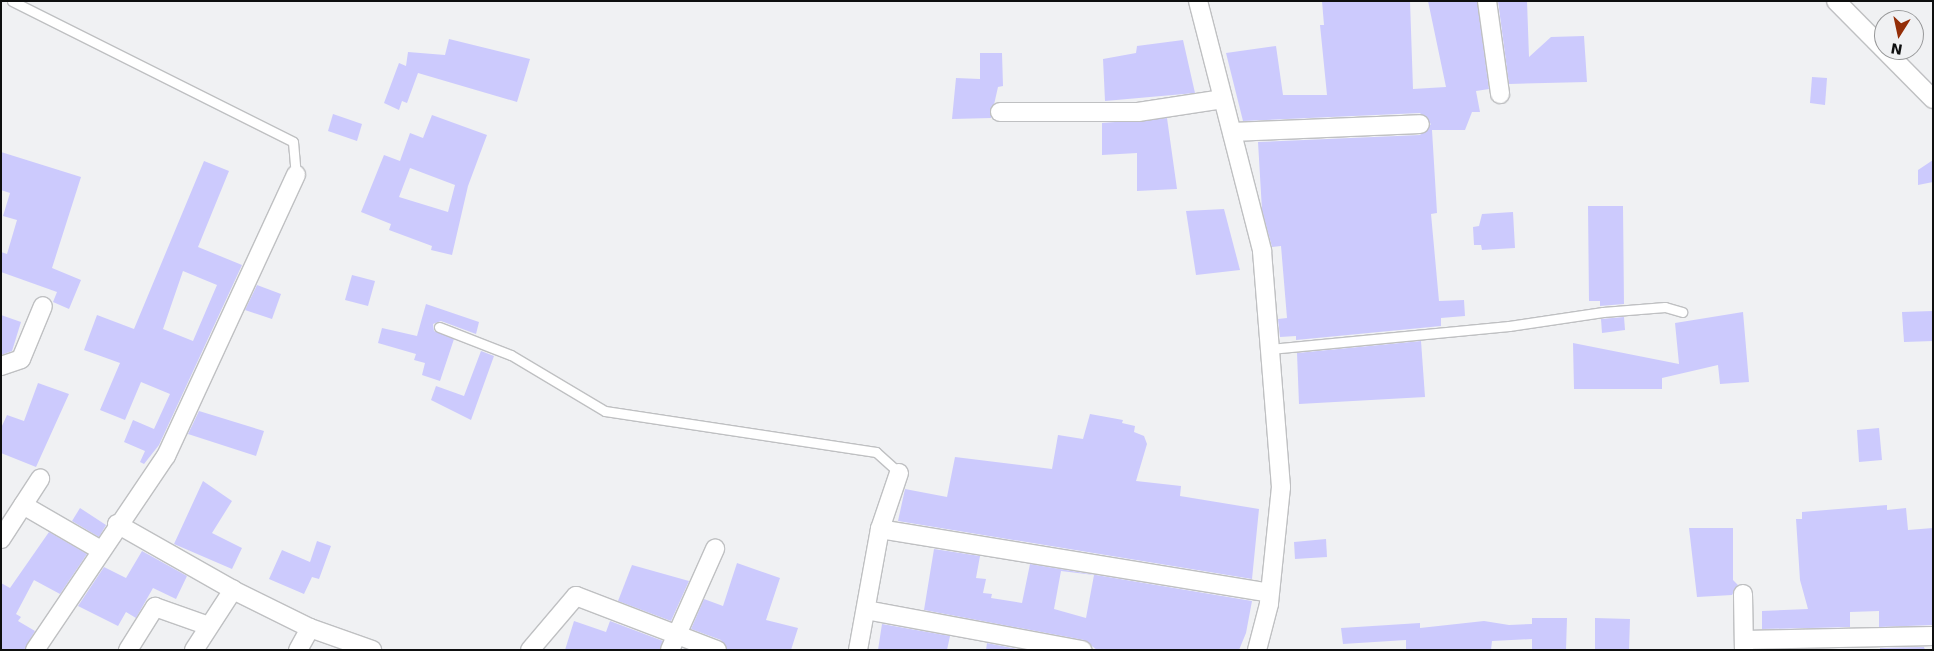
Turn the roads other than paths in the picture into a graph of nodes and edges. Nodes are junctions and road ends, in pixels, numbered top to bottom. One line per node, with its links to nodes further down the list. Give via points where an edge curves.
1 (12, 1): 11 (lane, via 293,142)
2 (1198, 1): 6 (street)
3 (1488, 1): 5 (street)
4 (1836, 1): 7 (street)
5 (1500, 94)
6 (1223, 98): 8 (street, via 1138,112); 10 (street)
7 (1933, 99)
8 (1000, 112)
9 (1420, 124): 10 (street)
10 (1232, 132): 15 (street, via 1262,251)
11 (296, 175): 20 (street, via 166,456)
12 (43, 306): 16 (street, via 21,359)
13 (1682, 312): 15 (lane, via 1665,307 1603,312 1509,326)
14 (439, 327): 17 (lane, via 511,356 605,411 876,452)
15 (1270, 349): 26 (street, via 1281,487)
16 (1, 366)
17 (899, 473): 21 (street)
18 (40, 479): 19 (street)
19 (23, 505): 22 (street); 23 (street)
20 (117, 524): 23 (street); 25 (street)
21 (880, 529): 26 (street); 28 (street)
22 (1, 538)
23 (99, 549): 35 (street)
24 (715, 549): 32 (street)
25 (233, 590): 29 (street); 30 (street)
26 (1269, 593): 44 (street)
27 (1743, 594): 34 (street)
28 (866, 610): 42 (street); 43 (street)
29 (209, 626): 36 (street, via 155,606); 37 (street)
30 (310, 628): 38 (street); 39 (street)
31 (1933, 636): 33 (street)
32 (673, 642): 40 (street, via 576,596); 41 (street)
33 (1869, 644): 34 (street)
34 (1744, 645)
35 (35, 650)
36 (128, 650)
37 (194, 650)
38 (298, 650)
39 (372, 650)
40 (530, 650)
41 (717, 650)
42 (858, 650)
43 (1082, 650)
44 (1256, 650)

